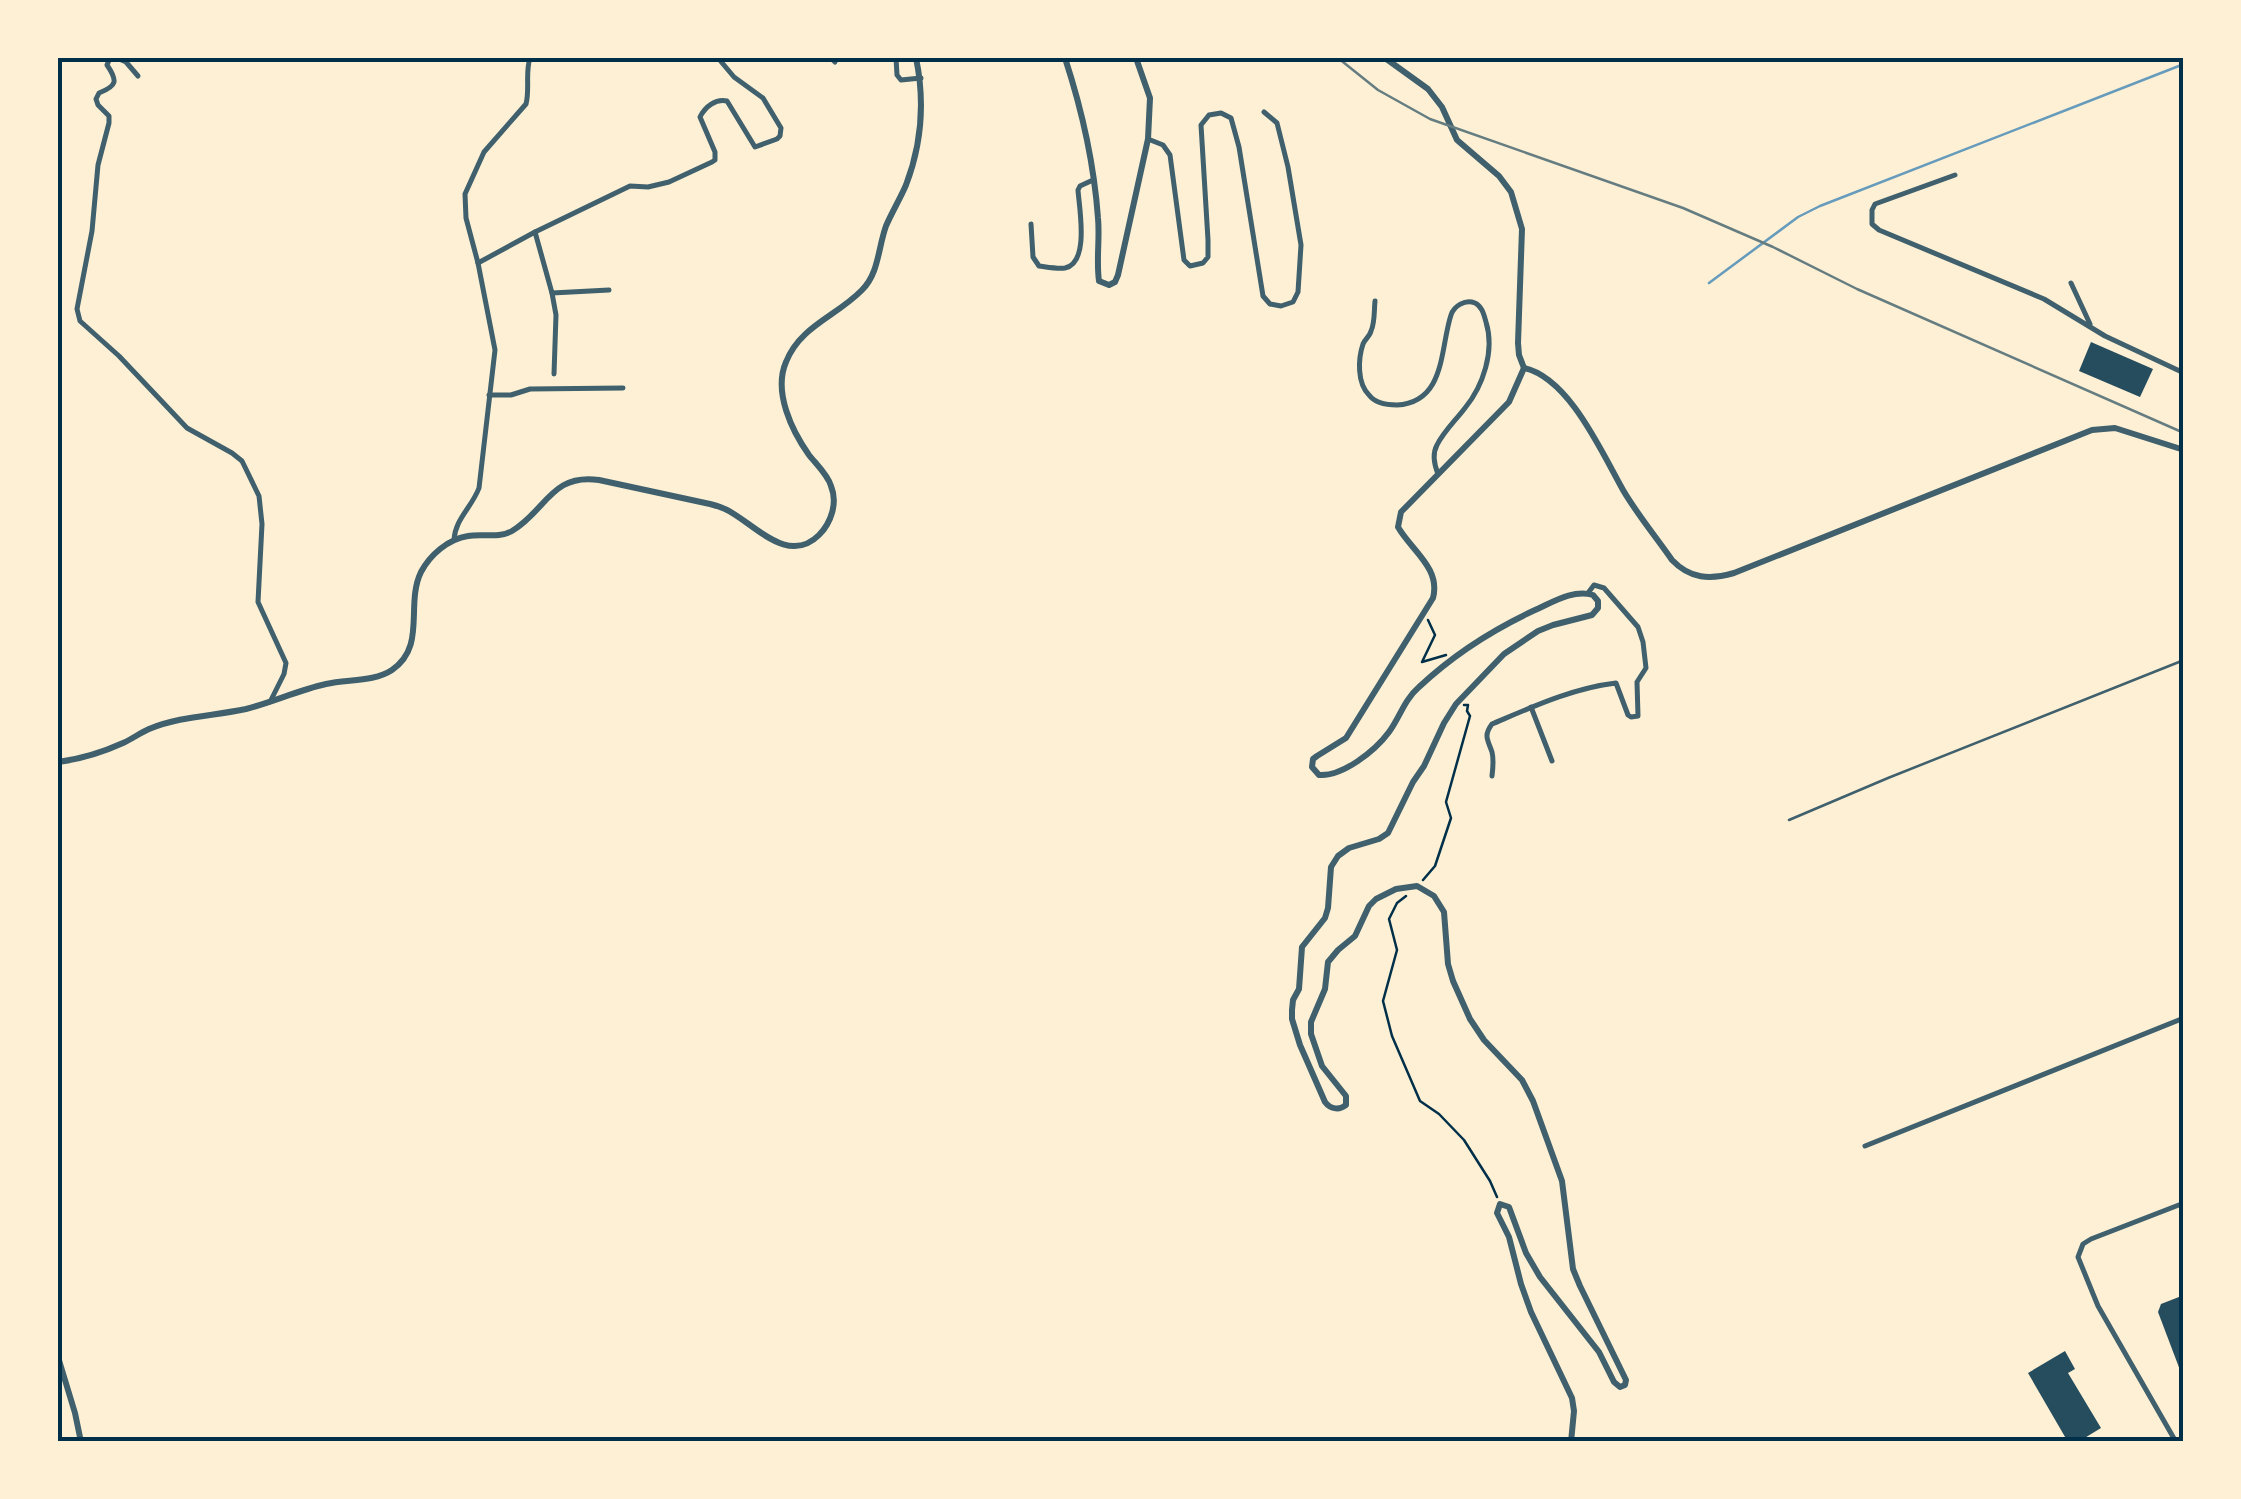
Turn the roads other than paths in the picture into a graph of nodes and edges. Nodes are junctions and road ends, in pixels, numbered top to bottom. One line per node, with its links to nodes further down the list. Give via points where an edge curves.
1 (116, 58): 9 (street); 33 (street, via 107,65 116,82 96,99 109,123 80,321 187,428 232,453 247,470 262,524 258,602 286,664)
2 (530, 58): 17 (street, via 528,100 484,152 465,194)
3 (718, 58): 16 (street, via 763,98 781,128 777,139 752,145 731,106 720,99 700,117 715,160 669,182 630,186)
4 (896, 58): 10 (street, via 901,80)
5 (916, 58): 10 (street)
6 (1065, 58): 14 (street)
7 (1136, 58): 12 (street, via 1150,98)
8 (1385, 58): 23 (street, via 1428,90 1457,140 1514,199 1522,229 1518,343)
9 (138, 76)
10 (920, 78): 30 (street, via 916,152 870,280 805,333 784,366 790,422 831,484 830,521 814,540 779,543 710,504 588,478 553,490 504,534)
11 (1264, 112): 12 (street, via 1277,123 1301,245 1298,292 1281,306 1263,296 1231,118 1209,115 1201,125 1208,240 1203,263 1184,260 1170,155)
12 (1148, 140): 14 (street, via 1118,275 1109,284 1098,276)
13 (1955, 176): 22 (street, via 1875,204 1872,224 2044,299)
14 (1093, 180): 15 (street, via 1078,190 1078,255 1067,268 1039,266)
15 (1031, 224)
16 (535, 232): 17 (street); 20 (street)
17 (478, 263): 27 (street, via 495,350)
18 (2071, 283): 22 (street)
19 (609, 290): 20 (street)
20 (552, 293): 25 (street)
21 (1376, 301): 29 (street, via 1360,374 1368,395 1391,406 1421,396 1434,382 1456,307 1472,302 1484,313 1486,370 1436,445)
22 (2091, 327): 24 (street)
23 (1526, 372): 28 (street, via 1552,382 1672,560 1701,577 1734,574 2092,430 2122,429); 29 (street, via 1509,402)
24 (2184, 373)
25 (554, 374)
26 (622, 388): 27 (street)
27 (488, 395): 30 (street, via 479,488)
28 (2184, 450)
29 (1438, 474): 31 (street, via 1397,523 1426,563 1433,598 1346,738 1314,760 1318,775 1353,764 1386,734 1417,688 1453,658 1504,625)
30 (454, 540): 33 (street, via 421,573 403,660 385,674)
31 (1588, 593): 34 (street, via 1594,585 1604,588 1638,627 1646,668 1637,682 1638,716 1628,715 1616,683); 44 (street, via 1598,601 1592,615 1524,640 1468,691 1444,723 1388,833 1349,848 1330,867 1325,918 1302,948 1292,1019 1325,1102 1342,1107 1348,1100 1322,1066 1311,1034 1328,962 1355,936 1376,899 1417,886 1434,896 1444,912 1453,982 1470,1019 1533,1101 1562,1181 1573,1269 1624,1374 1626,1383 1616,1386 1599,1352 1540,1277 1512,1212 1500,1204 1527,1302 1572,1398)
32 (2184, 660): 38 (lane)
33 (270, 703): 36 (street, via 181,720 96,755)
34 (1531, 707): 35 (street); 37 (street, via 1488,728)
35 (1552, 760)
36 (58, 762)
37 (1492, 776)
38 (1789, 820)
39 (2184, 1018): 40 (street)
40 (1864, 1146)
41 (2184, 1203): 45 (street, via 2092,1239 2078,1256 2098,1306)
42 (58, 1357): 43 (street)
43 (81, 1442)
44 (1571, 1442)
45 (2176, 1442)

